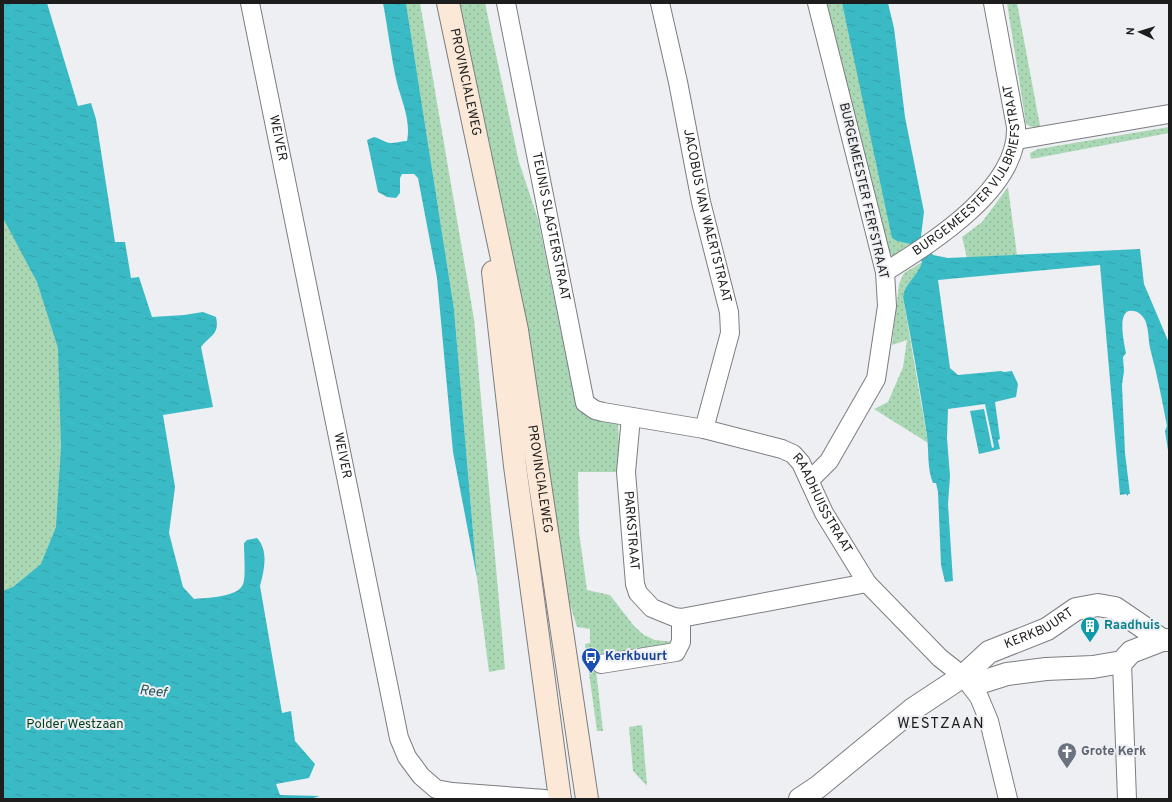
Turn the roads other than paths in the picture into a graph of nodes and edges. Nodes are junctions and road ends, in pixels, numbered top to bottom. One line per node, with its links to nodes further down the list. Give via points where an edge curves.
1 (250, 3): 20 (street, WEIVER, via 399,738 407,757 421,776 436,789)
2 (448, 3): 9 (main road, PROVINCIALEWEG)
3 (506, 3): 11 (street, TEUNIS SLAGTERSTRAAT, via 582,397 585,403 595,410)
4 (660, 3): 12 (street, JACOBUS VAN WAERTSTRAAT, via 678,82 700,202 728,312 730,333)
5 (816, 3): 10 (street, BURGEMEESTER FERFSTRAAT)
6 (993, 3): 8 (street, BURGEMEESTER VIJLBRIEFSTRAAT)
7 (1169, 114): 8 (street)
8 (1017, 140): 10 (street, BURGEMEESTER VIJLBRIEFSTRAAT, via 1009,161 997,181 980,201 933,242)
9 (481, 162): 21 (main road, PROVINCIALEWEG, via 515,466); 22 (main road, PROVINCIALEWEG, via 517,330)
10 (884, 272): 13 (street, BURGEMEESTER FERFSTRAAT, via 887,306 876,379 829,461)
11 (631, 417): 12 (street, RAADHUISSTRAAT); 15 (street, PARKSTRAAT, via 626,472 635,584 638,593 652,608 674,618)
12 (704, 429): 13 (street, RAADHUISSTRAAT, via 793,454)
13 (810, 480): 14 (street, RAADHUISSTRAAT, via 824,513)
14 (867, 582): 15 (street, PARKSTRAAT); 19 (street, RAADHUISSTRAAT, via 940,658)
15 (681, 618): 18 (street, via 681,642 676,652)
16 (1165, 640): 17 (street, KERKBUURT, via 1131,652); 19 (street, KERKBUURT, via 1115,608 1098,605 1076,609 1047,629 989,652)
17 (1122, 662): 19 (street, KERKBUURT, via 1093,667 1015,673 985,681); 25 (street)
18 (601, 664)
19 (963, 676): 23 (street, KERKBUURT, via 913,709 818,788); 24 (street, RAADHUISSTRAAT, via 979,697 989,721)
20 (545, 799)
21 (560, 799)
22 (586, 799)
23 (800, 799)
24 (1008, 799)
25 (1126, 799)

